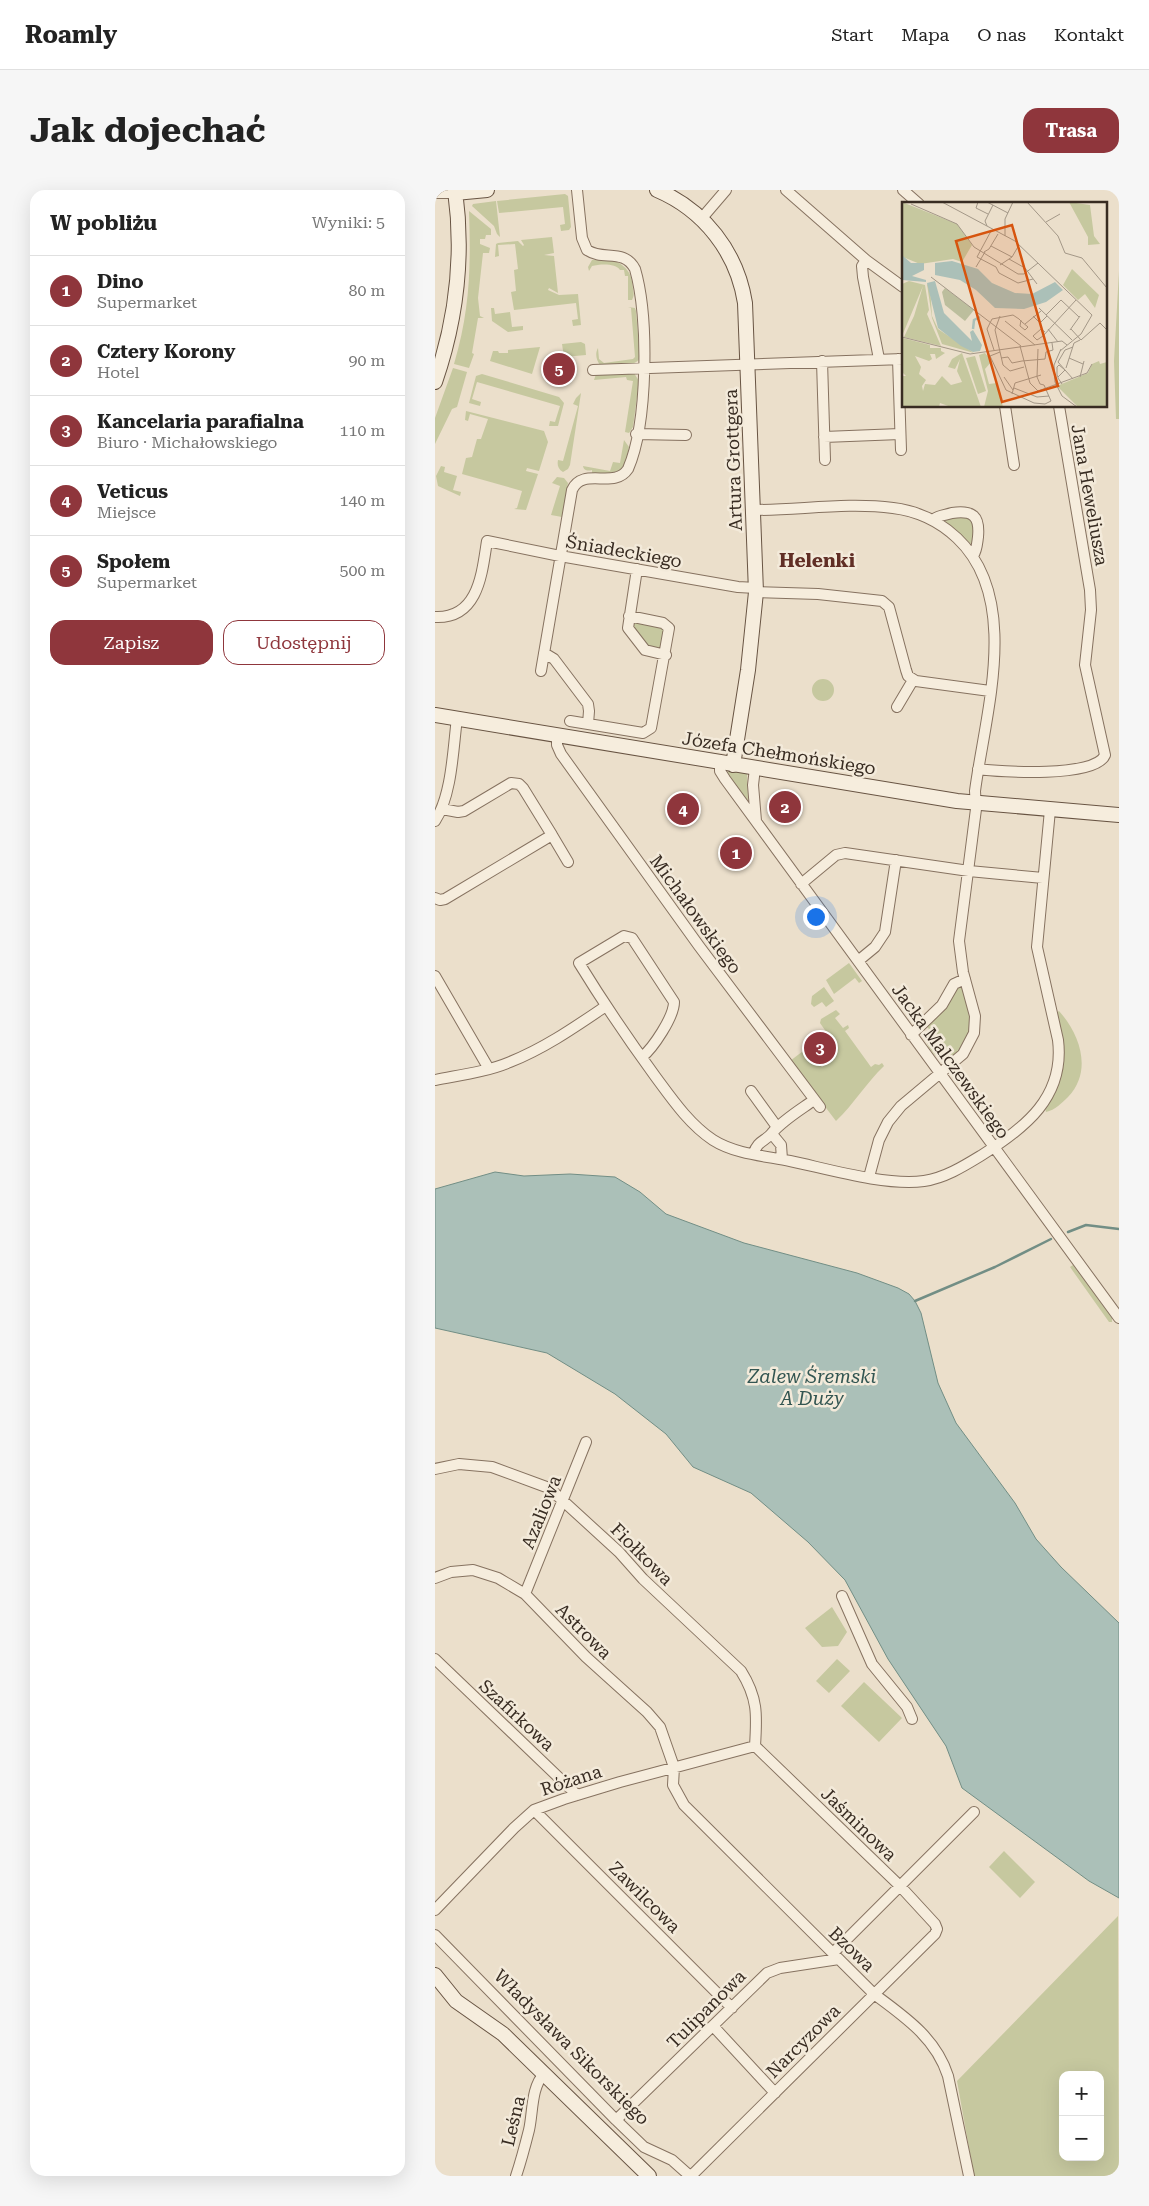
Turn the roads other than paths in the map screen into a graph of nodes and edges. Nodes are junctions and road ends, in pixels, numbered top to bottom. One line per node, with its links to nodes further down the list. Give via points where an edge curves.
1 (487, 190): 7 (street)
2 (577, 190): 17 (street, via 582,238 587,250 597,255 623,257 633,265 638,283)
3 (657, 190): 10 (street, Artura Grottgera)
4 (726, 190): 10 (street)
5 (786, 190): 11 (street)
6 (903, 190): 9 (street)
7 (455, 191): 8 (street); 19 (street, via 456,290)
8 (435, 193)
9 (917, 202)
10 (702, 218): 16 (street, Artura Grottgera, via 726,250 741,281)
11 (866, 260): 12 (street); 14 (street, via 862,266 863,278)
12 (902, 286)
13 (900, 359): 14 (street); 23 (street)
14 (879, 360): 15 (street)
15 (822, 361): 16 (street); 25 (street)
16 (749, 364): 17 (street); 29 (street, Artura Grottgera)
17 (645, 368): 18 (street); 22 (street)
18 (593, 370)
19 (435, 382)
20 (1005, 408): 28 (street)
21 (1059, 408): 50 (street, Jana Heweliusza, via 1090,590 1086,670 1105,755 1093,765 1057,771 1015,773)
22 (636, 434): 24 (street); 31 (street, via 630,464 623,475 611,479 585,479 574,487)
23 (900, 434): 25 (street); 26 (street)
24 (686, 435)
25 (824, 438): 27 (street)
26 (901, 450)
27 (825, 460)
28 (1014, 465)
29 (754, 510): 30 (street, via 883,507); 34 (street, Artura Grottgera)
30 (934, 519): 32 (street); 32 (street, via 961,512 975,518 978,534)
31 (560, 556): 33 (street, Śniadeckiego); 36 (street, Śniadeckiego, via 487,541 476,594 457,612); 37 (street)
32 (973, 556): 41 (street, via 985,579 994,614)
33 (637, 570): 34 (street, Śniadeckiego); 35 (street)
34 (756, 590): 40 (street, Śniadeckiego, via 882,601 889,607 906,670); 48 (street, Artura Grottgera, via 747,676)
35 (629, 616): 38 (street, via 629,630 643,648); 38 (street, via 669,626)
36 (435, 617)
37 (544, 653): 39 (street); 46 (street, via 554,659 588,704)
38 (665, 655): 46 (street, via 650,730 640,732)
39 (541, 671)
40 (913, 680): 41 (street); 42 (street)
41 (990, 691): 50 (street)
42 (897, 707)
43 (435, 715): 44 (street, Józefa Chełmońskiego)
44 (457, 718): 47 (street, Józefa Chełmońskiego); 52 (street)
45 (570, 721): 46 (street)
46 (587, 724)
47 (557, 735): 48 (street, Józefa Chełmońskiego); 74 (street, Michałowskiego, via 561,754 817,1104)
48 (727, 764): 49 (street, Józefa Chełmońskiego); 56 (street, Jacka Malczewskiego, via 721,774)
49 (755, 768): 51 (street, Józefa Chełmońskiego); 56 (street)
50 (978, 769): 51 (street)
51 (975, 803): 53 (street, Józefa Chełmońskiego); 60 (street)
52 (442, 809): 55 (street); 57 (street, via 461,812 511,783 519,784)
53 (1050, 810): 54 (street, Józefa Chełmońskiego); 61 (street)
54 (1119, 815)
55 (435, 821)
56 (756, 822): 62 (street, Jacka Malczewskiego)
57 (552, 835): 59 (street); 63 (street, via 445,899)
58 (896, 860): 60 (street); 62 (street, via 839,854); 64 (street, via 885,932 875,947)
59 (569, 862)
60 (969, 871): 61 (street); 66 (street, via 959,941)
61 (1043, 878): 75 (street, via 1037,947 1058,1040 1057,1069 1039,1111)
62 (801, 884): 64 (street, Jacka Malczewskiego)
63 (435, 898)
64 (858, 961): 68 (street, Jacka Malczewskiego)
65 (435, 976): 70 (street)
66 (965, 979): 68 (street, via 954,984 945,1001); 71 (street, via 975,1016 973,1033 963,1054)
67 (606, 1006): 69 (street); 69 (street, via 579,963 627,935 674,1005 654,1044); 70 (street, via 547,1045)
68 (911, 1035): 71 (street, Jacka Malczewskiego)
69 (642, 1057): 76 (street, via 681,1109 706,1134 725,1146)
70 (489, 1068): 72 (street)
71 (940, 1073): 75 (street, Jacka Malczewskiego); 78 (street, via 901,1106 888,1122 879,1140)
72 (435, 1080)
73 (751, 1091): 74 (street)
74 (774, 1131): 76 (street, via 759,1143); 77 (street, via 781,1145)
75 (994, 1147): 78 (street, via 959,1169 934,1179 907,1182); 79 (street, Jacka Malczewskiego)
76 (754, 1154): 77 (street)
77 (782, 1159): 78 (street)
78 (869, 1177)
79 (1119, 1318)
80 (586, 1442): 82 (street, Azaliowa)
81 (435, 1469): 82 (street, Fiołkowa, via 459,1464 492,1467 549,1488)
82 (563, 1501): 84 (street, Azaliowa); 88 (street, Fiołkowa, via 741,1671 751,1686 757,1711)
83 (435, 1578): 84 (street, Astrowa, via 451,1572 473,1570 497,1578)
84 (525, 1594): 89 (street, Astrowa, via 586,1658 661,1727)
85 (842, 1596): 87 (street, via 872,1664 907,1707)
86 (435, 1659): 90 (street, Szafirkowa)
87 (912, 1720)
88 (755, 1746): 89 (street, Różana); 93 (street, Jaśminowa)
89 (674, 1767): 90 (street, Różana); 97 (street, Bzowa, via 673,1785 684,1805)
90 (577, 1795): 91 (street, Różana)
91 (534, 1810): 94 (street, Różana); 100 (street, Zawilcowa)
92 (974, 1812): 93 (street)
93 (899, 1886): 95 (street, Jaśminowa); 97 (street)
94 (435, 1910)
95 (937, 1929): 99 (street, Narcyzowa)
96 (435, 1935): 104 (street, Władysława Sikorskiego)
97 (836, 1956): 99 (street, Bzowa); 100 (street, Tulipanowa, via 767,1973)
98 (435, 1975): 102 (street, via 456,2001 503,2034)
99 (874, 1994): 103 (street, Narcyzowa); 108 (street, Bzowa, via 922,2032 943,2062)
100 (732, 2008): 101 (street, Tulipanowa)
101 (713, 2026): 103 (street); 104 (street, Tulipanowa)
102 (544, 2074): 105 (street, Leśna, via 535,2096); 106 (street)
103 (775, 2093): 107 (street, Narcyzowa)
104 (616, 2120): 107 (street, Władysława Sikorskiego, via 645,2147 671,2160)
105 (516, 2176)
106 (649, 2176)
107 (691, 2176)
108 (969, 2176)

